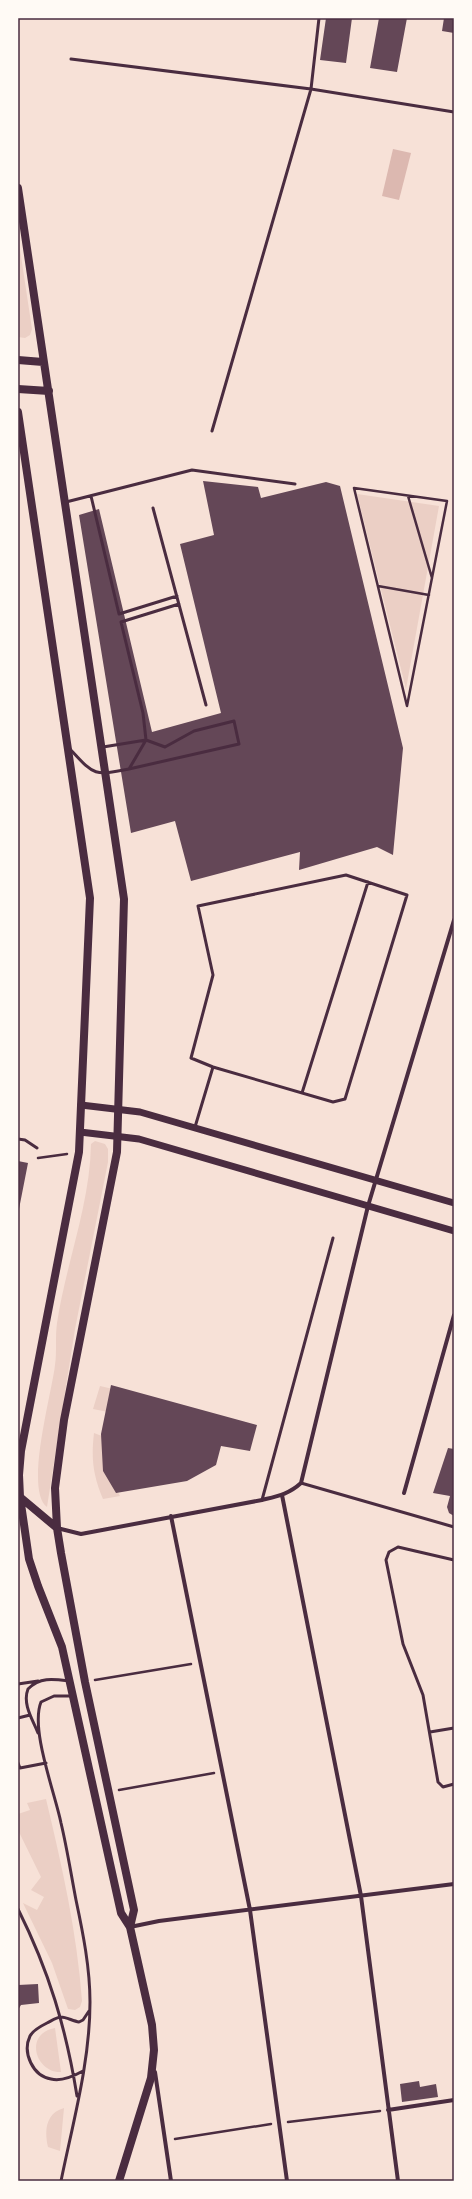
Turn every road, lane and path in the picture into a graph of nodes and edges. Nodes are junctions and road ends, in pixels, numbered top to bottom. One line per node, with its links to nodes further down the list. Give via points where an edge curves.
1 (319, 18): 3 (lane)
2 (71, 59): 3 (lane)
3 (311, 89): 4 (lane); 11 (lane)
4 (454, 112)
5 (18, 188): 7 (main road)
6 (18, 360): 7 (main road)
7 (43, 362): 9 (main road)
8 (18, 389): 9 (main road)
9 (49, 391): 15 (main road)
10 (18, 413): 24 (main road)
11 (212, 431)
12 (295, 484): 13 (lane, via 192,470)
13 (91, 496): 15 (lane); 20 (lane, via 119,614)
14 (408, 496): 17 (path); 17 (path, via 447,501); 18 (path, via 354,488)
15 (65, 502): 25 (main road)
16 (153, 508): 20 (lane)
17 (432, 578): 19 (path)
18 (378, 586): 19 (path); 19 (path, via 407,706)
19 (429, 595)
20 (177, 596): 21 (lane)
21 (179, 604): 22 (lane); 23 (lane, via 121,622 143,713)
22 (206, 705)
23 (146, 740): 25 (lane); 26 (lane); 26 (lane, via 165,746 194,731 234,722 239,744)
24 (68, 747): 27 (lane, via 90,770); 32 (main road, via 90,898)
25 (101, 747): 27 (main road)
26 (129, 769): 27 (lane)
27 (105, 774): 33 (main road, via 124,898)
28 (368, 882): 30 (lane, via 346,874 198,906 212,975 192,1058); 31 (lane); 31 (lane, via 407,894 345,1099 333,1102)
29 (454, 920): 41 (street)
30 (213, 1067): 31 (lane); 34 (lane)
31 (302, 1093)
32 (80, 1105): 33 (street); 35 (main road)
33 (118, 1110): 34 (street, via 140,1112); 36 (main road)
34 (194, 1127): 41 (street)
35 (80, 1132): 36 (street); 50 (main road, via 79,1152 21,1451)
36 (118, 1136): 43 (street, via 139,1139); 53 (main road, via 64,1420 55,1488)
37 (18, 1139): 38 (lane, via 25,1140)
38 (37, 1148)
39 (67, 1154): 40 (path)
40 (58, 1155)
41 (376, 1180): 42 (street); 43 (street)
42 (454, 1203)
43 (368, 1206): 44 (street); 47 (street)
44 (454, 1231)
45 (333, 1238): 51 (lane)
46 (454, 1315): 48 (street)
47 (301, 1483): 49 (street); 54 (lane)
48 (404, 1493)
49 (282, 1496): 51 (street); 73 (street)
50 (20, 1497): 53 (main road); 58 (main road, via 30,1559 62,1647)
51 (262, 1500): 52 (street)
52 (171, 1516): 53 (street, via 81,1534); 56 (street)
53 (57, 1528): 59 (main road)
54 (454, 1528)
55 (454, 1560): 65 (lane, via 398,1547 389,1552 386,1560 403,1644 421,1685)
56 (201, 1663): 59 (path); 69 (street)
57 (41, 1680): 58 (lane); 60 (lane); 62 (lane, via 26,1694)
58 (69, 1681): 61 (main road)
59 (85, 1682): 71 (main road)
60 (18, 1684)
61 (72, 1696): 66 (lane, via 54,1696 41,1702); 76 (main road, via 121,1913)
62 (30, 1715): 63 (lane); 66 (lane)
63 (18, 1718)
64 (454, 1728): 65 (lane)
65 (430, 1732): 70 (lane, via 438,1782 443,1787)
66 (39, 1734): 68 (lane)
67 (18, 1763): 68 (lane, via 20,1768)
68 (46, 1763): 77 (lane, via 61,1823 85,1945)
69 (222, 1771): 71 (path); 75 (street)
70 (454, 1784)
71 (108, 1792): 76 (main road, via 134,1910)
72 (454, 1884): 73 (street)
73 (361, 1896): 75 (street); 84 (street)
74 (18, 1909): 78 (lane, via 45,1967)
75 (250, 1910): 76 (street); 88 (street)
76 (130, 1927): 79 (main road, via 152,2024)
77 (90, 2010): 78 (lane, via 84,2020 79,2022); 80 (lane)
78 (61, 2017): 81 (lane); 81 (lane, via 39,2027 31,2034 28,2044 29,2060 34,2069 52,2080)
79 (153, 2062): 86 (main road); 87 (street)
80 (83, 2071): 81 (lane); 82 (lane)
81 (74, 2076): 82 (lane)
82 (78, 2098): 85 (lane)
83 (454, 2100): 84 (street)
84 (388, 2110): 89 (street)
85 (61, 2181)
86 (119, 2181)
87 (171, 2181)
88 (287, 2181)
89 (398, 2181)

